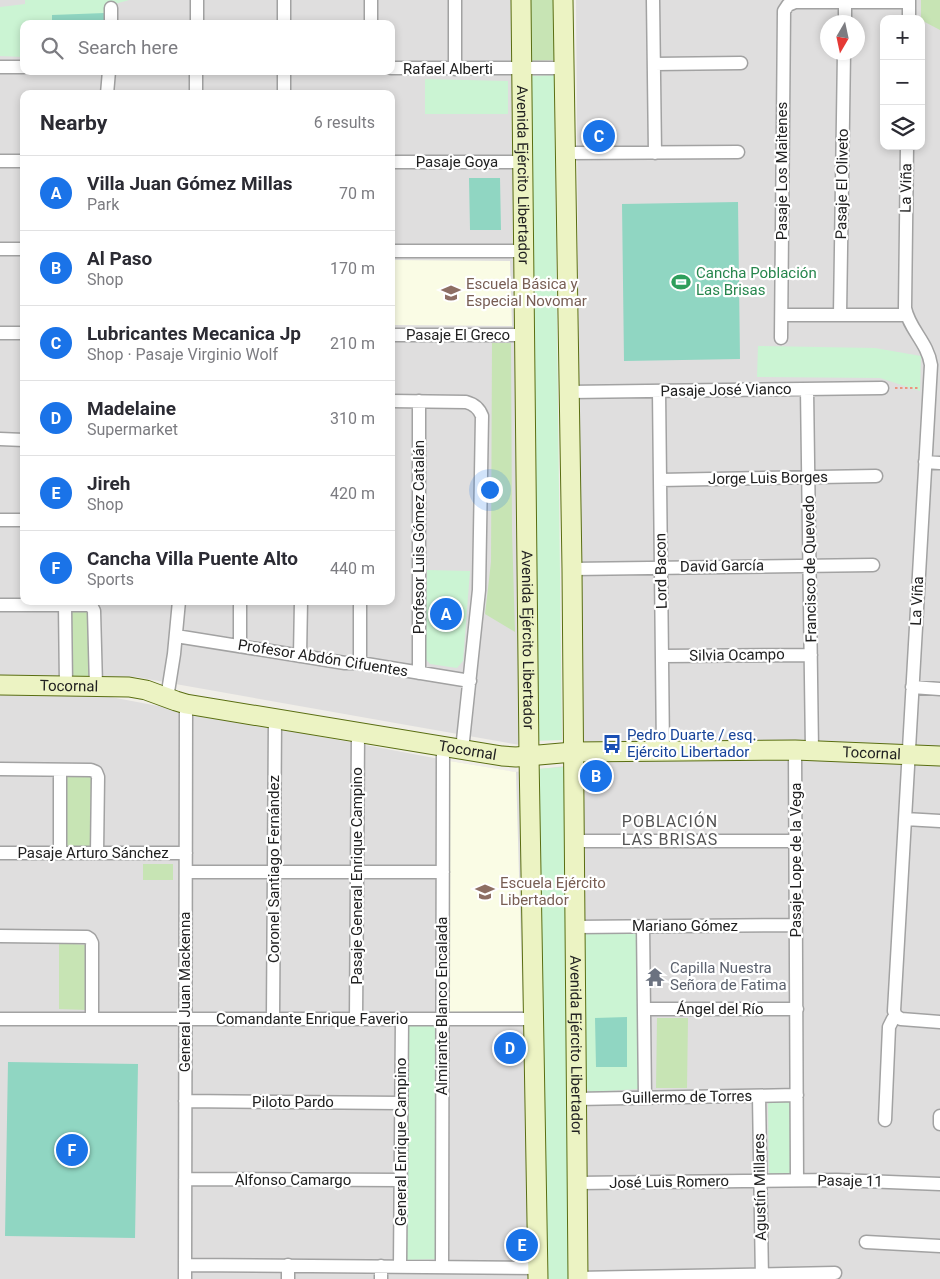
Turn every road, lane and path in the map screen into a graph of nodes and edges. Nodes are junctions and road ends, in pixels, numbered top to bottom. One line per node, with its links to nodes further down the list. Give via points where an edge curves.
1 (197, 0): 14 (street)
2 (284, 0): 15 (street)
3 (371, 0): 16 (street)
4 (455, 0): 24 (street)
5 (521, 0): 25 (main road, Avenida Ejército Libertador)
6 (563, 0): 23 (main road, Avenida Ejército Libertador)
7 (653, 0): 19 (street)
8 (909, 1): 9 (street); 12 (street)
9 (845, 2): 11 (street); 44 (street, Pasaje Los Maitenes, via 791,3 783,15)
10 (111, 8): 13 (street)
11 (845, 15)
12 (908, 15)
13 (111, 20)
14 (197, 20)
15 (284, 20)
16 (371, 20)
17 (844, 60): 45 (street, Pasaje El Oliveto)
18 (741, 63): 19 (street)
19 (654, 64): 35 (street)
20 (0, 67): 21 (street)
21 (20, 67)
22 (395, 68): 24 (street, Rafael Alberti)
23 (564, 68): 25 (street, Rafael Alberti); 34 (main road, Avenida Ejército Libertador)
24 (455, 69): 25 (street, Rafael Alberti)
25 (522, 69): 39 (main road, Avenida Ejército Libertador)
26 (108, 75): 29 (street)
27 (196, 75): 30 (street)
28 (284, 75): 31 (street)
29 (107, 90)
30 (196, 90)
31 (284, 90)
32 (907, 150): 46 (street, La Viña)
33 (738, 152): 35 (street)
34 (565, 153): 35 (street); 56 (main road, Avenida Ejército Libertador)
35 (655, 153)
36 (0, 161): 37 (street)
37 (20, 161)
38 (395, 162): 39 (street, Pasaje Goya)
39 (522, 162): 43 (main road, Avenida Ejército Libertador)
40 (0, 249): 41 (street)
41 (20, 249)
42 (395, 251): 43 (street)
43 (523, 251): 50 (main road, Avenida Ejército Libertador)
44 (782, 315): 45 (street); 51 (street, Pasaje Los Maitenes)
45 (840, 315): 46 (street)
46 (906, 315): 53 (street, La Viña, via 928,353)
47 (0, 333): 48 (street)
48 (20, 333)
49 (395, 335): 50 (street, Pasaje El Greco)
50 (524, 335): 102 (main road, Avenida Ejército Libertador)
51 (781, 338)
52 (882, 388): 53 (path); 54 (street, Pasaje José Vianco)
53 (930, 388): 59 (street, La Viña)
54 (807, 389): 55 (street, Pasaje José Vianco); 65 (street, Francisco de Quevedo)
55 (659, 391): 56 (street, Pasaje José Vianco); 66 (street, Lord Bacon)
56 (569, 392): 72 (main road, Avenida Ejército Libertador)
57 (395, 401): 58 (street)
58 (419, 401): 85 (street, Profesor Luis Gómez Catalán); 86 (street, via 466,402 477,407 482,416 480,560)
59 (934, 403): 62 (street, La Viña)
60 (0, 439): 61 (street)
61 (20, 440)
62 (925, 462): 63 (street); 90 (street, La Viña)
63 (940, 463)
64 (876, 476): 65 (street, Jorge Luis Borges)
65 (809, 478): 66 (street, Jorge Luis Borges); 70 (street, Francisco de Quevedo)
66 (660, 480): 71 (street, Lord Bacon)
67 (0, 520): 68 (street)
68 (20, 520)
69 (873, 565): 70 (street, David García)
70 (810, 566): 71 (street, David García); 81 (street, Francisco de Quevedo)
71 (661, 567): 72 (street, David García); 83 (street, Lord Bacon)
72 (572, 569): 100 (main road, Avenida Ejército Libertador)
73 (0, 605): 74 (street)
74 (65, 605): 88 (street); 89 (street, via 88,605 94,611)
75 (179, 605): 79 (street)
76 (240, 605): 80 (street)
77 (301, 605): 82 (street)
78 (360, 605): 84 (street)
79 (176, 636): 80 (street, Profesor Abdón Cifuentes); 92 (street)
80 (240, 646): 82 (street, Profesor Abdón Cifuentes)
81 (811, 654): 83 (street, Silvia Ocampo); 99 (street, Francisco de Quevedo)
82 (300, 656): 84 (street, Profesor Abdón Cifuentes)
83 (662, 656): 98 (street, Lord Bacon)
84 (360, 663): 85 (street, Profesor Abdón Cifuentes)
85 (419, 673): 86 (street, Profesor Abdón Cifuentes)
86 (470, 681): 97 (street)
87 (0, 685): 88 (main road, Tocornal)
88 (66, 686): 89 (main road, Tocornal)
89 (96, 686): 92 (main road, Tocornal, via 138,688)
90 (912, 687): 91 (street); 101 (street, La Viña)
91 (940, 689)
92 (167, 698): 93 (main road, Tocornal)
93 (186, 704): 94 (main road, Tocornal); 113 (street, General Juan Mackenna)
94 (275, 719): 95 (main road, Tocornal); 115 (street, Coronel Santiago Fernández)
95 (358, 733): 96 (main road, Tocornal); 116 (street, Pasaje General Enrique Campino)
96 (443, 746): 97 (main road, Tocornal); 117 (street, Almirante Blanco Encalada)
97 (462, 750): 102 (main road, Tocornal)
98 (663, 750): 99 (main road, Tocornal); 100 (main road, Tocornal)
99 (804, 750): 101 (main road, Tocornal); 109 (street, Pasaje Lope de la Vega)
100 (573, 752): 102 (main road, Tocornal); 108 (main road, Avenida Ejército Libertador)
101 (908, 755): 103 (main road, Tocornal); 106 (street, La Viña)
102 (529, 756): 132 (main road, Avenida Ejército Libertador)
103 (940, 756)
104 (0, 769): 105 (street)
105 (60, 770): 111 (street); 112 (street, via 96,772)
106 (905, 819): 107 (street); 124 (street, La Viña)
107 (940, 821)
108 (574, 841): 109 (street); 120 (main road, Avenida Ejército Libertador)
109 (796, 841): 118 (street, Pasaje Lope de la Vega)
110 (0, 853): 111 (street, Pasaje Arturo Sánchez)
111 (60, 853): 112 (street, Pasaje Arturo Sánchez)
112 (98, 853): 113 (street, Pasaje Arturo Sánchez)
113 (186, 854): 114 (street, General Juan Mackenna)
114 (186, 872): 115 (street, Pasaje Arturo Sánchez); 127 (street, General Juan Mackenna)
115 (274, 872): 116 (street, Pasaje Arturo Sánchez); 128 (street, Coronel Santiago Fernández)
116 (357, 872): 117 (street, Pasaje Arturo Sánchez); 129 (street, Pasaje General Enrique Campino)
117 (442, 872): 131 (street, Almirante Blanco Encalada)
118 (796, 925): 119 (street, Mariano Gómez); 123 (street, Pasaje Lope de la Vega)
119 (644, 926): 120 (street, Mariano Gómez); 122 (street)
120 (575, 927): 137 (main road, Avenida Ejército Libertador)
121 (0, 936): 126 (street, via 90,939)
122 (644, 1009): 123 (street, Ángel del Río); 136 (street)
123 (797, 1009): 134 (street, Pasaje Lope de la Vega)
124 (896, 1016): 133 (street, via 901,1020); 141 (street, La Viña, via 890,1027)
125 (0, 1019): 126 (street, Comandante Enrique Faverio)
126 (92, 1019): 127 (street, Comandante Enrique Faverio)
127 (185, 1019): 128 (street, Comandante Enrique Faverio); 138 (street, General Juan Mackenna)
128 (273, 1019): 129 (street, Comandante Enrique Faverio)
129 (356, 1019): 130 (street, Comandante Enrique Faverio)
130 (402, 1019): 131 (street, Comandante Enrique Faverio); 139 (street, General Enrique Campino)
131 (442, 1019): 132 (street, Comandante Enrique Faverio); 154 (street, Almirante Blanco Encalada)
132 (533, 1019): 156 (main road, Avenida Ejército Libertador)
133 (940, 1022)
134 (797, 1095): 135 (street, Guillermo de Torres); 145 (street, Pasaje Lope de la Vega)
135 (759, 1096): 136 (street, Guillermo de Torres); 146 (street, Agustín Millares)
136 (645, 1098): 137 (street, Guillermo de Torres)
137 (576, 1099): 147 (main road, Avenida Ejército Libertador)
138 (185, 1101): 139 (street, Piloto Pardo); 143 (street, General Juan Mackenna)
139 (401, 1102): 144 (street, General Enrique Campino)
140 (940, 1116): 142 (street)
141 (885, 1120)
142 (940, 1124)
143 (185, 1179): 144 (street, Alfonso Camargo); 151 (street, General Juan Mackenna)
144 (400, 1180): 153 (street, General Enrique Campino)
145 (797, 1180): 146 (street, Pasaje 11); 148 (street, Pasaje 11)
146 (760, 1181): 147 (street, José Luis Romero); 158 (street, Agustín Millares)
147 (577, 1183): 159 (main road, Avenida Ejército Libertador)
148 (940, 1184)
149 (866, 1242): 150 (street)
150 (940, 1246)
151 (185, 1265): 152 (street); 160 (street, General Juan Mackenna)
152 (288, 1266): 155 (street); 161 (street)
153 (400, 1266): 154 (street); 155 (street)
154 (442, 1267): 156 (street)
155 (381, 1273)
156 (538, 1273)
157 (835, 1273): 158 (street)
158 (761, 1277): 159 (street)
159 (578, 1278)
160 (185, 1279)
161 (288, 1279)

